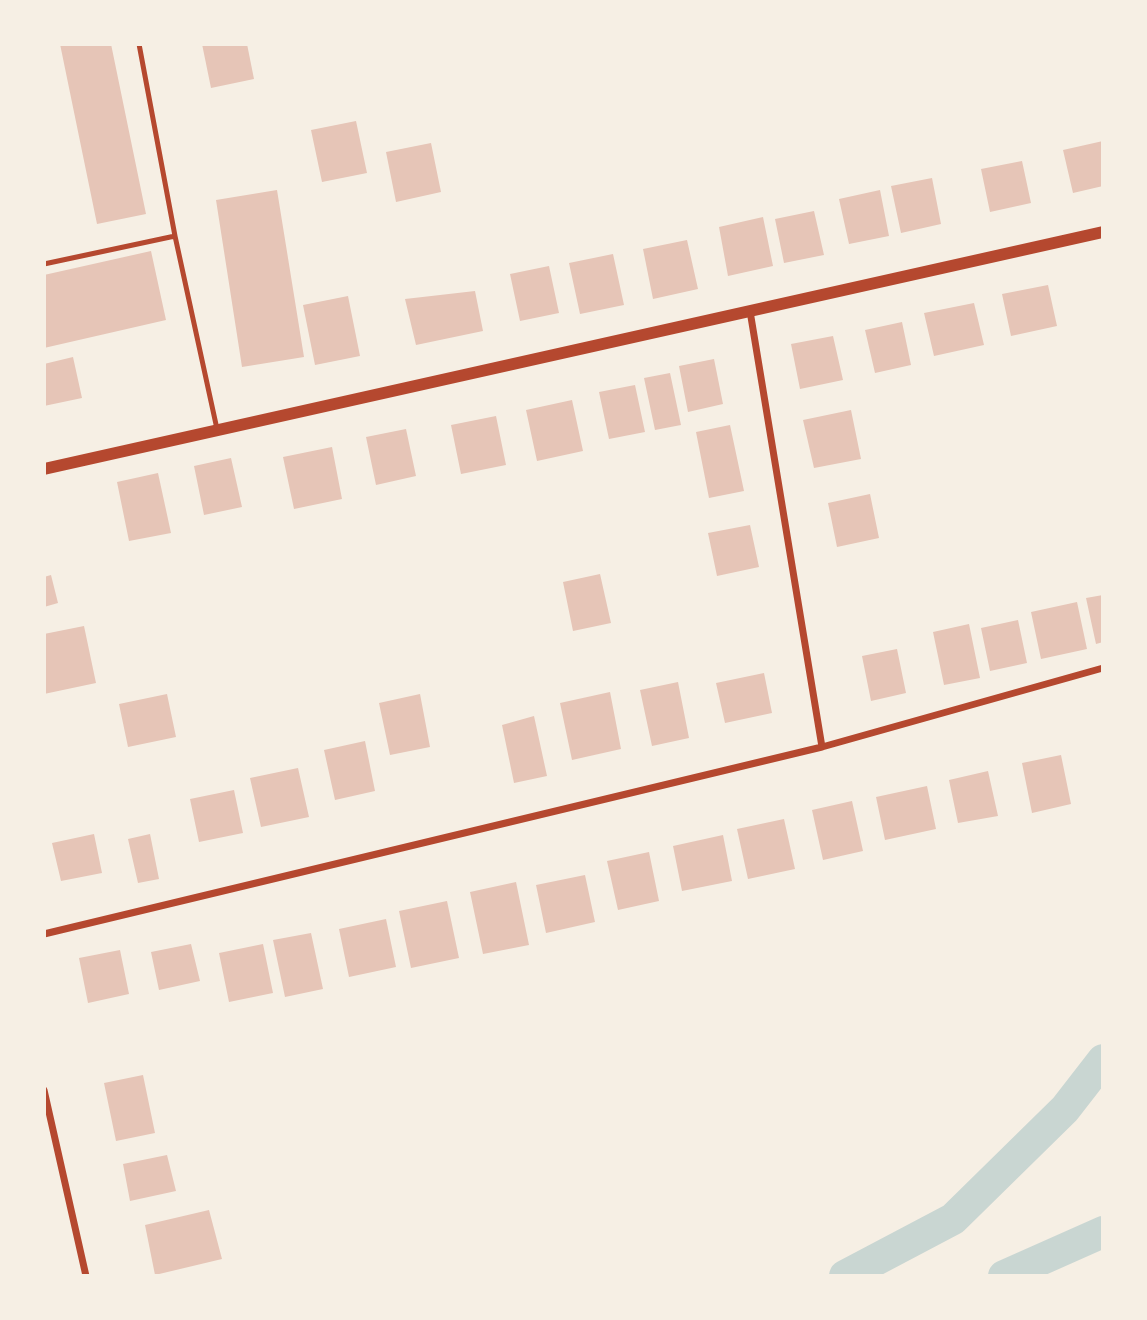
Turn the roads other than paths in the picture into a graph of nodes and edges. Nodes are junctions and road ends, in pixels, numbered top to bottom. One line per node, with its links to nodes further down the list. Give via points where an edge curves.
1 (138, 44): 3 (lane)
2 (1103, 232): 5 (street)
3 (175, 236): 4 (lane); 6 (lane)
4 (44, 264)
5 (750, 311): 6 (street); 9 (street)
6 (217, 429): 7 (street)
7 (44, 469)
8 (1103, 668): 9 (street)
9 (822, 747): 10 (street)
10 (44, 934)
11 (44, 1090): 12 (street)
12 (86, 1276)

